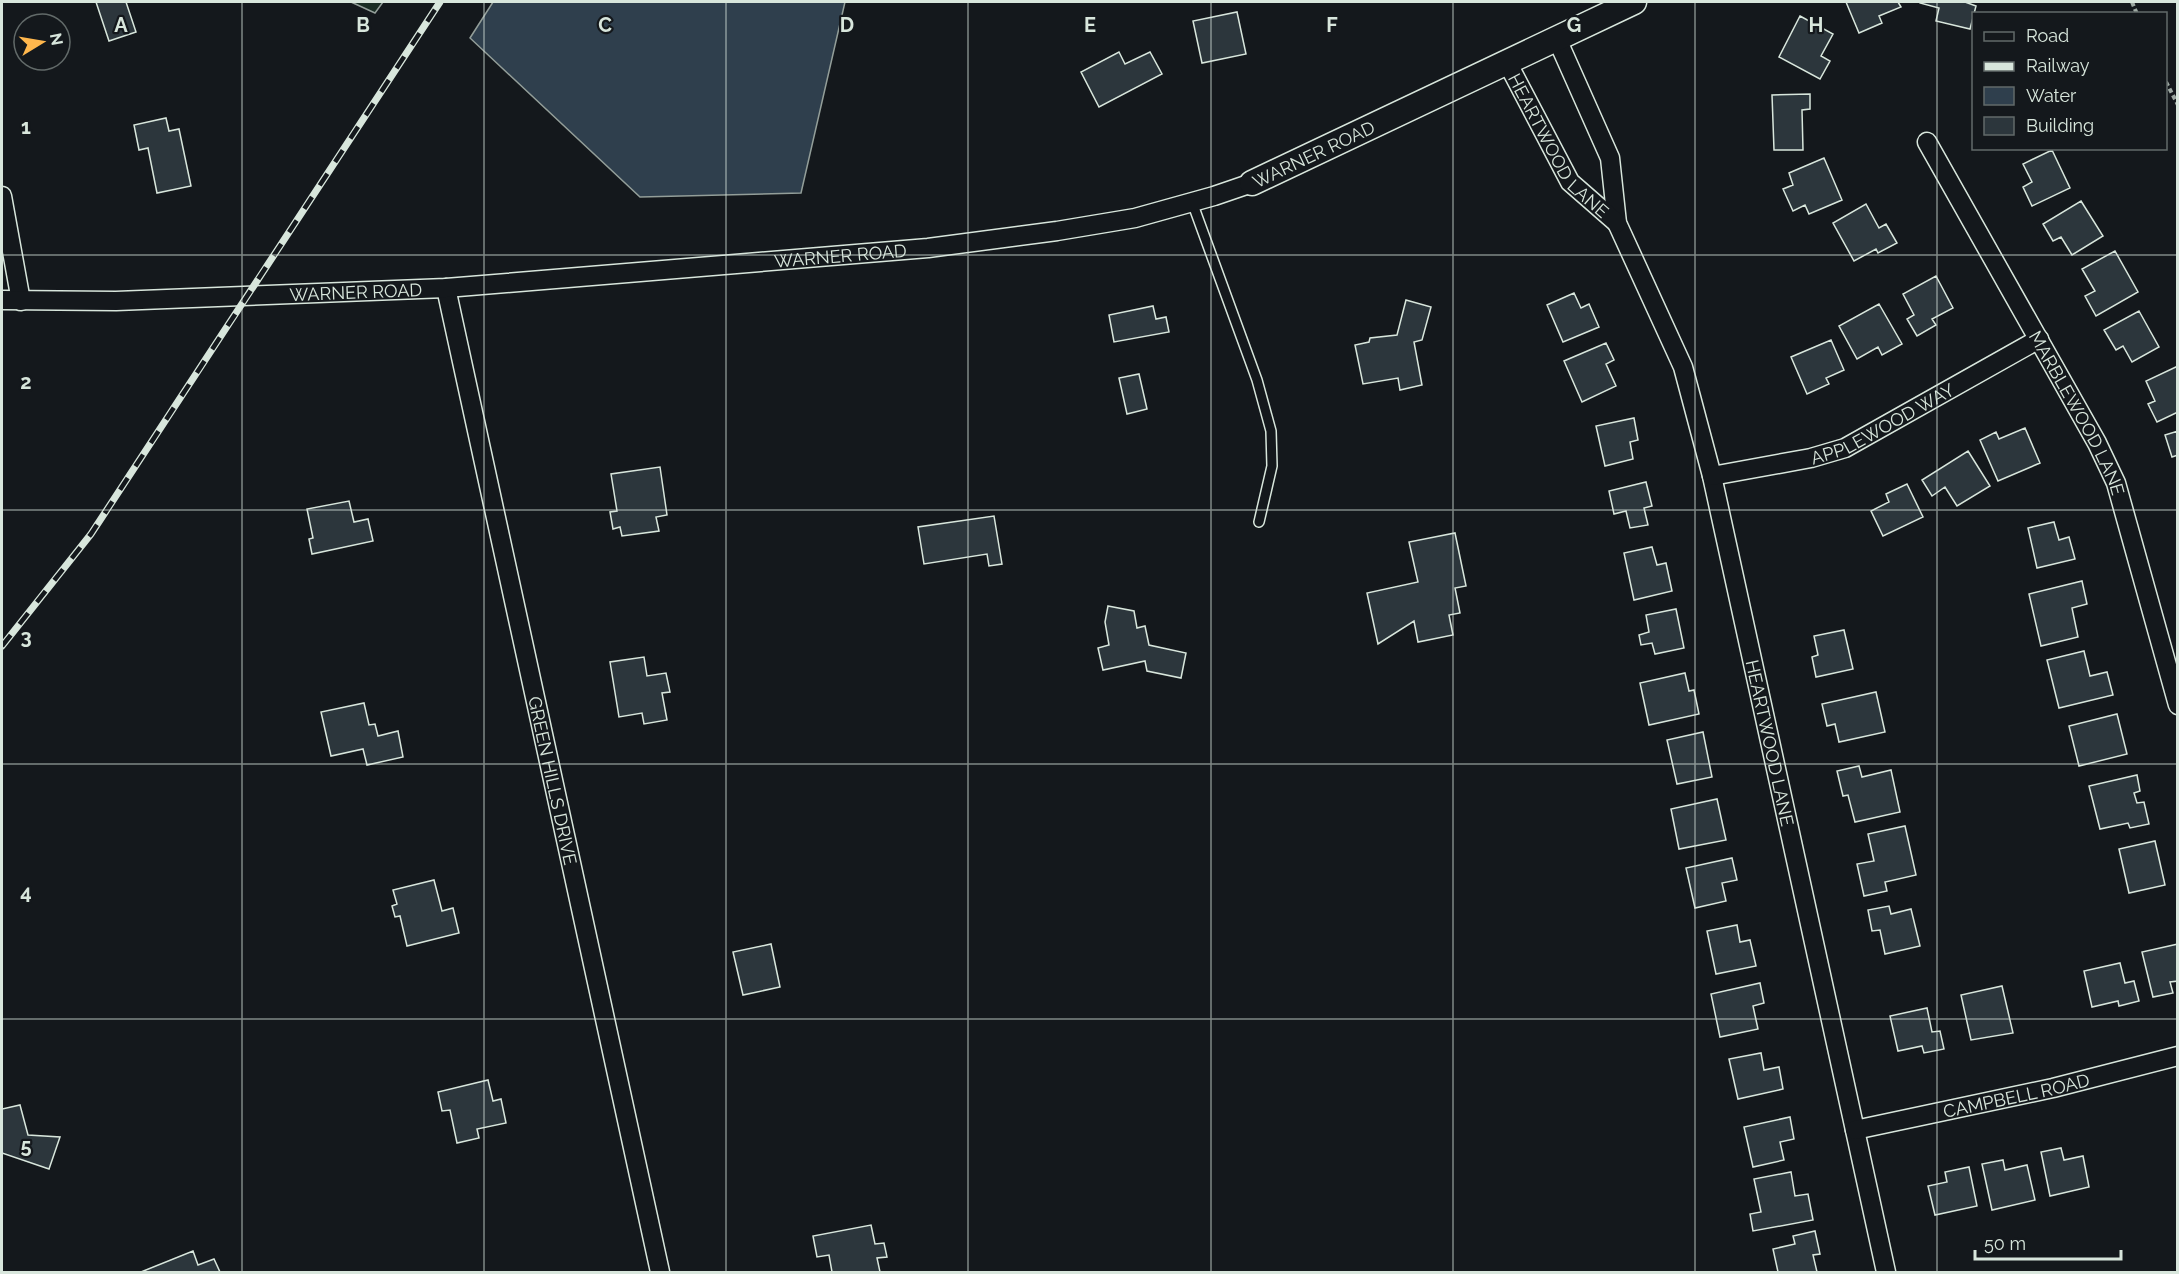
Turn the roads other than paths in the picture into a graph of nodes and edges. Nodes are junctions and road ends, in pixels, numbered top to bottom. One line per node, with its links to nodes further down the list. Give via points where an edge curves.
1 (1634, 2): 2 (street, WARNER ROAD)
2 (1557, 39): 3 (street, WARNER ROAD); 8 (street, HEARTWOOD LANE, via 1610,158)
3 (1508, 63): 5 (street, WARNER ROAD); 8 (street, HEARTWOOD LANE, via 1570,182)
4 (1927, 142): 12 (street, MARBLEWOOD LANE)
5 (1252, 183): 7 (street, WARNER ROAD)
6 (2, 196): 11 (street)
7 (1192, 202): 9 (street, WARNER ROAD, via 1101,224 928,248); 14 (lane, via 1257,380 1271,432 1272,466)
8 (1617, 223): 13 (street, HEARTWOOD LANE, via 1683,368)
9 (446, 288): 11 (street, WARNER ROAD); 18 (street, GREEN HILLS DRIVE)
10 (2, 300): 11 (street, WARNER ROAD)
11 (21, 301)
12 (2039, 339): 13 (street, APPLEWOOD WAY, via 1845,448); 15 (street, MARBLEWOOD LANE, via 2116,483)
13 (1712, 476): 17 (street, HEARTWOOD LANE)
14 (1259, 522)
15 (2178, 705)
16 (2178, 1056): 17 (street, CAMPBELL ROAD, via 2053,1088)
17 (1855, 1130): 19 (street, HEARTWOOD LANE)
18 (660, 1272)
19 (1886, 1272)

